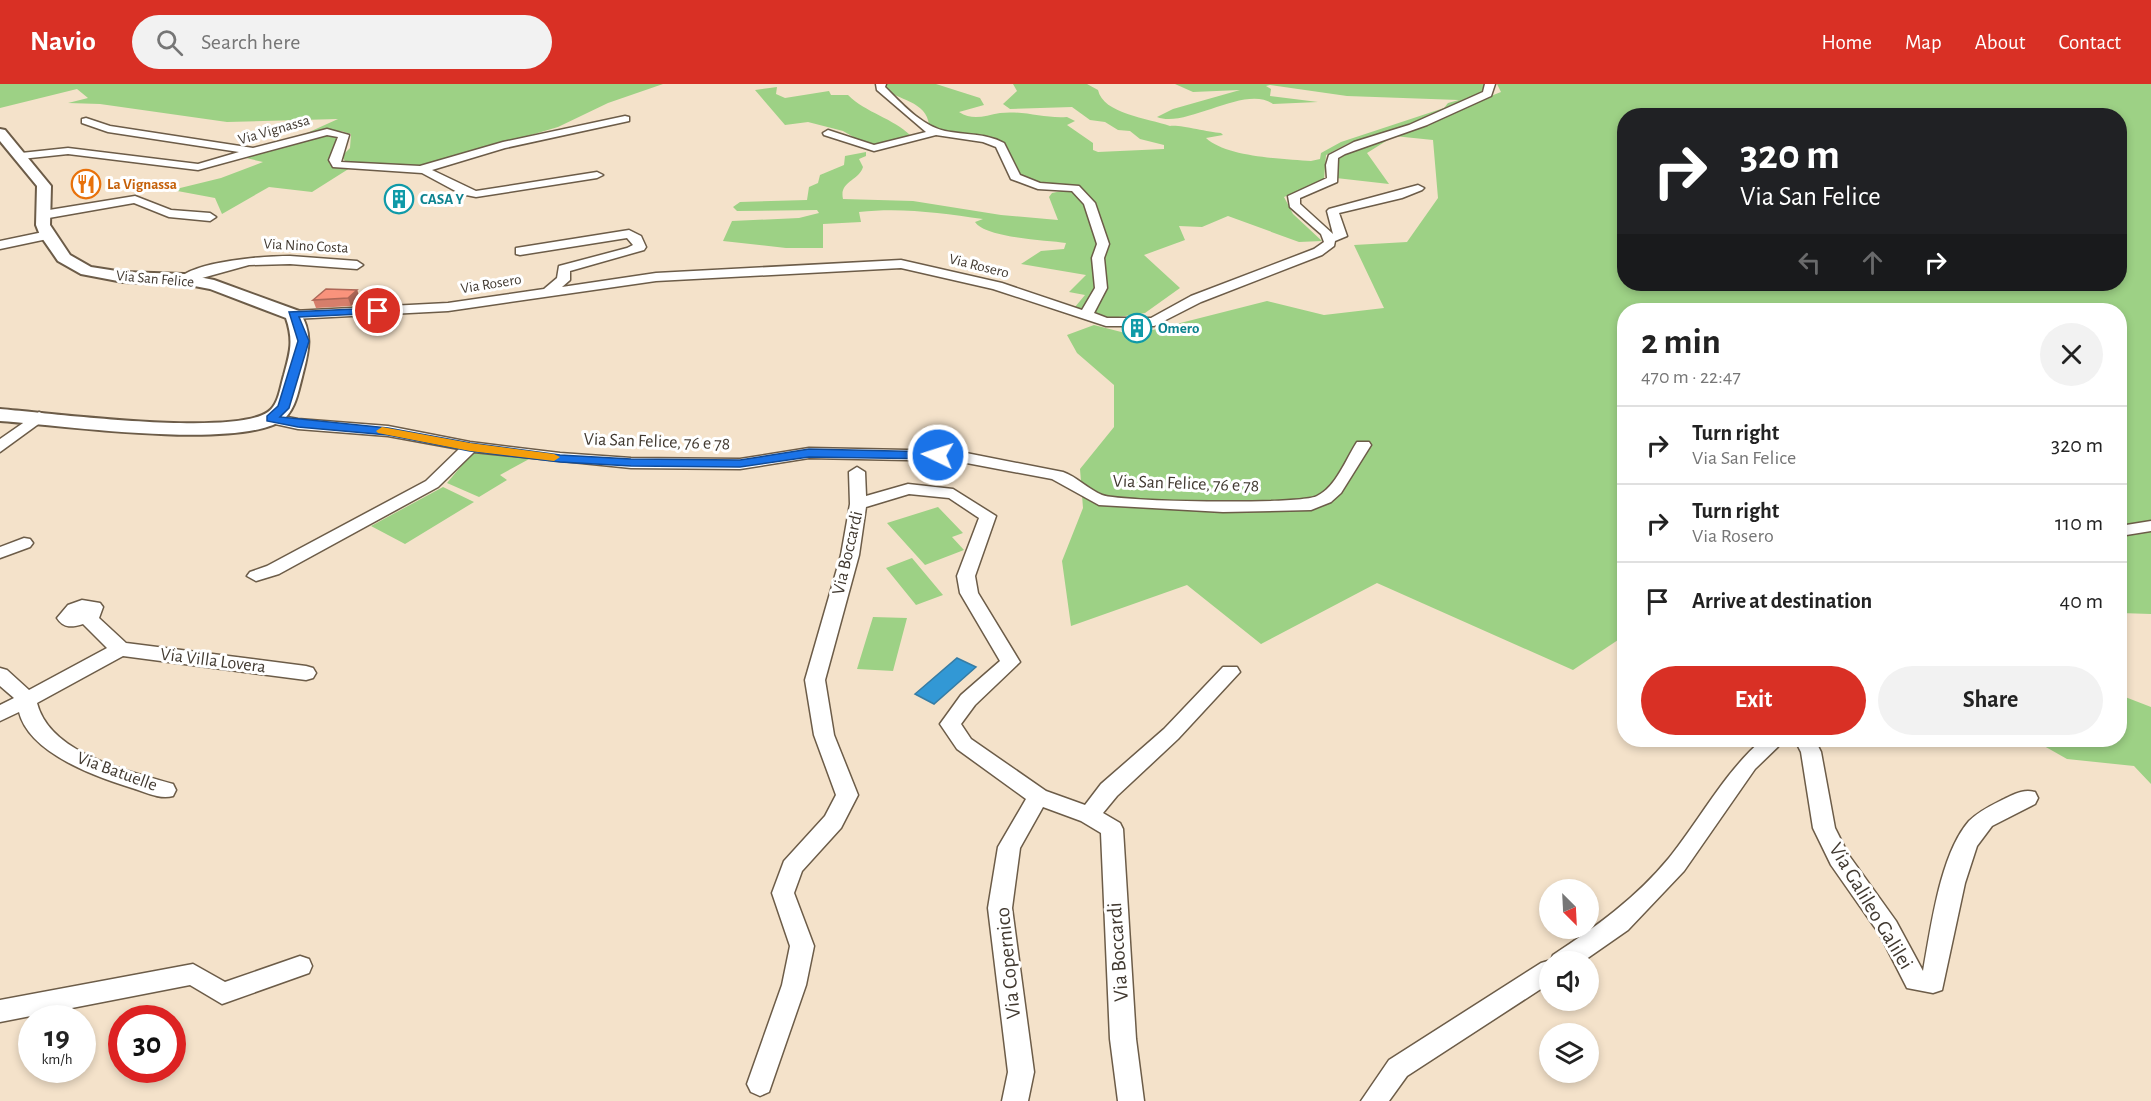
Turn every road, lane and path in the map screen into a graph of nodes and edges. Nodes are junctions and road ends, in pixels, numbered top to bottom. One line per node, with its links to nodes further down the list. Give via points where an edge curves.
1 (881, 84): 5 (street, via 888,96)
2 (1490, 84): 16 (street, via 1488,94 1454,110 1345,148 1333,157 1333,180 1294,196 1294,205)
3 (625, 119): 10 (street, via 503,144)
4 (86, 120): 8 (street, via 108,129)
5 (937, 132): 7 (street, via 874,147); 23 (street, via 994,141 1000,145 1015,177 1038,186 1076,188 1083,194 1103,244 1098,258 1101,288)
6 (0, 133): 9 (street, Via San Felice)
7 (828, 133)
8 (254, 151): 9 (street, Via Vignassa, via 198,167 68,151); 10 (street, Via Vignassa, via 312,134 339,133 345,138 334,160 337,165)
9 (21, 156): 13 (street, Via San Felice, via 44,186)
10 (420, 170): 11 (street, Via Vignassa, via 476,194)
11 (597, 175)
12 (1418, 188): 16 (street, via 1404,195 1333,211 1341,236)
13 (43, 215): 14 (street, via 135,199 169,213); 15 (street, Via San Felice)
14 (210, 217)
15 (50, 238): 17 (street); 20 (street, Via San Felice, via 64,258 87,271 123,277)
16 (1329, 238): 23 (street, Via Rosero, via 1330,243 1318,252 1196,299 1154,321 1106,322)
17 (0, 245)
18 (520, 251): 21 (street, via 629,234 637,239 640,247 631,251 563,269 564,280)
19 (357, 265): 20 (street, Via Nino Costa, via 260,258)
20 (184, 279): 22 (street, Via San Felice, via 214,285)
21 (550, 291): 22 (street, Via Rosero, via 448,307); 23 (street, Via Rosero, via 656,277 901,264 997,286)
22 (293, 315): 26 (street, via 304,341 283,408)
23 (1086, 315)
24 (0, 415): 25 (street)
25 (39, 417): 26 (street, via 171,428 228,427); 28 (street)
26 (272, 418): 29 (street, Via San Felice, 76 e 78, via 298,424 388,431)
27 (1363, 445): 30 (street, Via San Felice, 76 e 78, via 1330,495 1311,505 1291,507 1126,504 1099,500 1057,475 956,456)
28 (0, 447)
29 (470, 447): 30 (street, Via San Felice, 76 e 78, via 560,458 709,465 809,453); 36 (street, via 432,484)
30 (858, 462): 31 (street)
31 (858, 504): 47 (street, Via Boccardi, via 908,489 953,495 988,516 966,576 969,593 1010,662 968,700 950,724 964,744); 54 (street, Via Boccardi, via 850,555 815,680 824,735 847,795 832,822 792,867 783,893 802,946 794,985)
32 (2151, 526): 33 (street)
33 (2127, 530)
34 (24, 543): 35 (street)
35 (0, 553)
36 (256, 576)
37 (87, 617): 38 (street)
38 (120, 650): 40 (street, Via Villa Lovera); 42 (street)
39 (1230, 672): 49 (street, via 1171,734 1109,790)
40 (306, 673)
41 (0, 675): 42 (street, Via Batuelle)
42 (26, 698): 43 (street); 46 (street, Via Batuelle, via 26,709 38,727 74,757 112,774)
43 (0, 714)
44 (1768, 747): 50 (street, via 1748,764 1676,865 1620,923)
45 (1808, 747): 48 (street, Via Galileo Galilei, via 1824,828 1839,859 1888,928 1916,981 1933,983 1951,898 1973,832 1994,813)
46 (165, 790)
47 (1038, 797): 49 (street, Via Boccardi); 55 (street, Via Copernico, via 1009,847 1000,908 1021,1072)
48 (2026, 798)
49 (1089, 815): 56 (street, Via Boccardi, via 1112,829 1123,1039)
50 (1578, 951)
51 (300, 966): 53 (street, via 222,993 193,974)
52 (1539, 977): 57 (street, via 1398,1068)
53 (0, 1011)
54 (760, 1084)
55 (1015, 1101)
56 (1131, 1101)
57 (1374, 1101)

